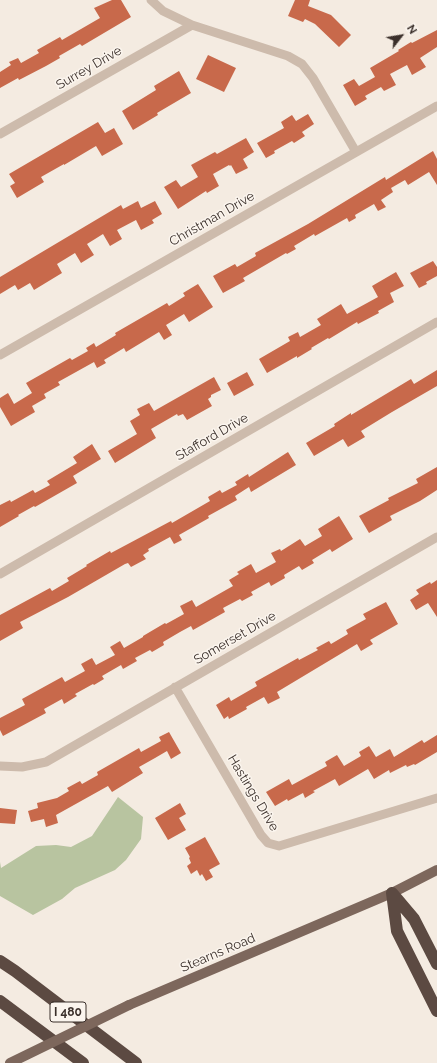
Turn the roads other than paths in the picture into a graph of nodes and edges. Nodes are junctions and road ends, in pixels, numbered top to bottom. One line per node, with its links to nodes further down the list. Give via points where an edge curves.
1 (151, 0): 2 (street, via 163,11)
2 (192, 25): 4 (street, Surrey Drive); 5 (street, via 288,56 302,64 313,78)
3 (437, 106): 5 (street, Christman Drive)
4 (0, 134)
5 (356, 152): 7 (street, Christman Drive)
6 (437, 322): 9 (street, Stafford Drive)
7 (0, 355)
8 (437, 537): 10 (street, Somerset Drive)
9 (0, 574)
10 (175, 687): 11 (street, Somerset Drive, via 46,762 22,767); 12 (street, Hastings Drive, via 268,843 279,846)
11 (0, 766)
12 (437, 798)
13 (437, 870): 14 (main road, Stearns Road)
14 (392, 892): 16 (highway, via 414,919); 18 (highway, via 397,931); 19 (main road, Stearns Road, bridge, via 129,1005)
15 (0, 961): 21 (highway, I 480)
16 (437, 964)
17 (0, 1002): 20 (highway, I 480)
18 (437, 1011)
19 (10, 1063)
20 (83, 1063)
21 (136, 1063)

